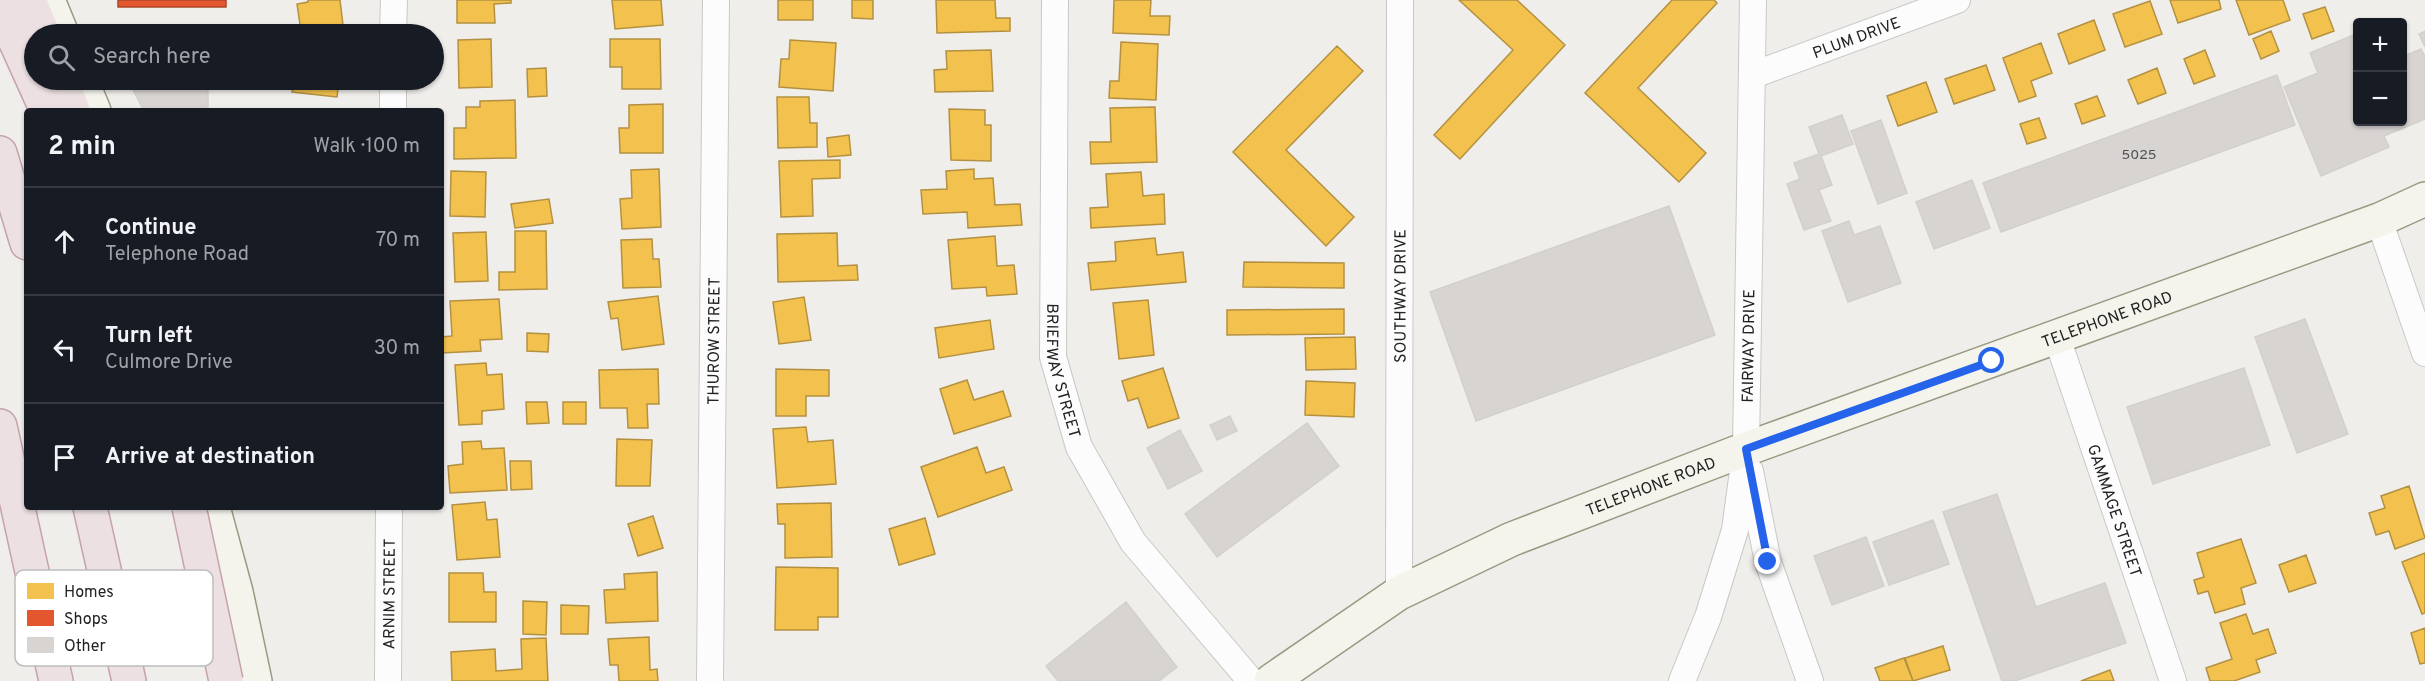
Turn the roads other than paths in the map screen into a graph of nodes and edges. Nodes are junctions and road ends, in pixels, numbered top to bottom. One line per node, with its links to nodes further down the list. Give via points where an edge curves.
1 (29, 0): 10 (highway)
2 (48, 0): 11 (main road)
3 (394, 0): 12 (street)
4 (716, 0): 50 (street, THUROW STREET)
5 (1055, 0): 51 (street, BRIEFWAY STREET, via 1053,357 1079,447 1133,542)
6 (1400, 0): 38 (street, SOUTHWAY DRIVE)
7 (1753, 0): 14 (street, FAIRWAY DRIVE)
8 (1957, 0): 14 (street, PLUM DRIVE)
9 (0, 7): 13 (highway)
10 (39, 24)
11 (59, 24)
12 (393, 24)
13 (24, 60)
14 (1753, 75): 30 (street, FAIRWAY DRIVE)
15 (38, 90): 19 (highway)
16 (66, 90): 20 (highway)
17 (85, 90): 21 (main road)
18 (393, 90): 22 (street)
19 (46, 108)
20 (72, 108)
21 (93, 108)
22 (393, 108)
23 (0, 153): 26 (highway)
24 (2425, 199): 25 (main road, TELEPHONE ROAD)
25 (2379, 220): 27 (main road, TELEPHONE ROAD); 28 (street)
26 (24, 233)
27 (2057, 338): 30 (main road, TELEPHONE ROAD); 55 (street, GAMMAGE STREET)
28 (2425, 353)
29 (0, 426): 35 (highway)
30 (1746, 449): 38 (main road, TELEPHONE ROAD, via 1512,539); 53 (street, FAIRWAY DRIVE, via 1735,530 1708,617); 54 (street, via 1768,562)
31 (91, 510): 36 (highway)
32 (190, 510): 37 (highway, bridge)
33 (214, 510): 40 (main road)
34 (390, 510): 49 (street, ARNIM STREET)
35 (31, 570)
36 (104, 570)
37 (202, 570)
38 (1399, 593): 52 (main road, TELEPHONE ROAD)
39 (213, 620): 46 (highway, bridge)
40 (248, 649): 45 (main road, via 212,680); 47 (main road); 48 (main road)
41 (53, 666): 43 (highway)
42 (126, 666): 44 (highway)
43 (56, 681)
44 (129, 681)
45 (204, 681)
46 (226, 681)
47 (255, 681)
48 (277, 681)
49 (388, 681)
50 (710, 681)
51 (1251, 681)
52 (1271, 681)
53 (1682, 681)
54 (1810, 681)
55 (2173, 681)

